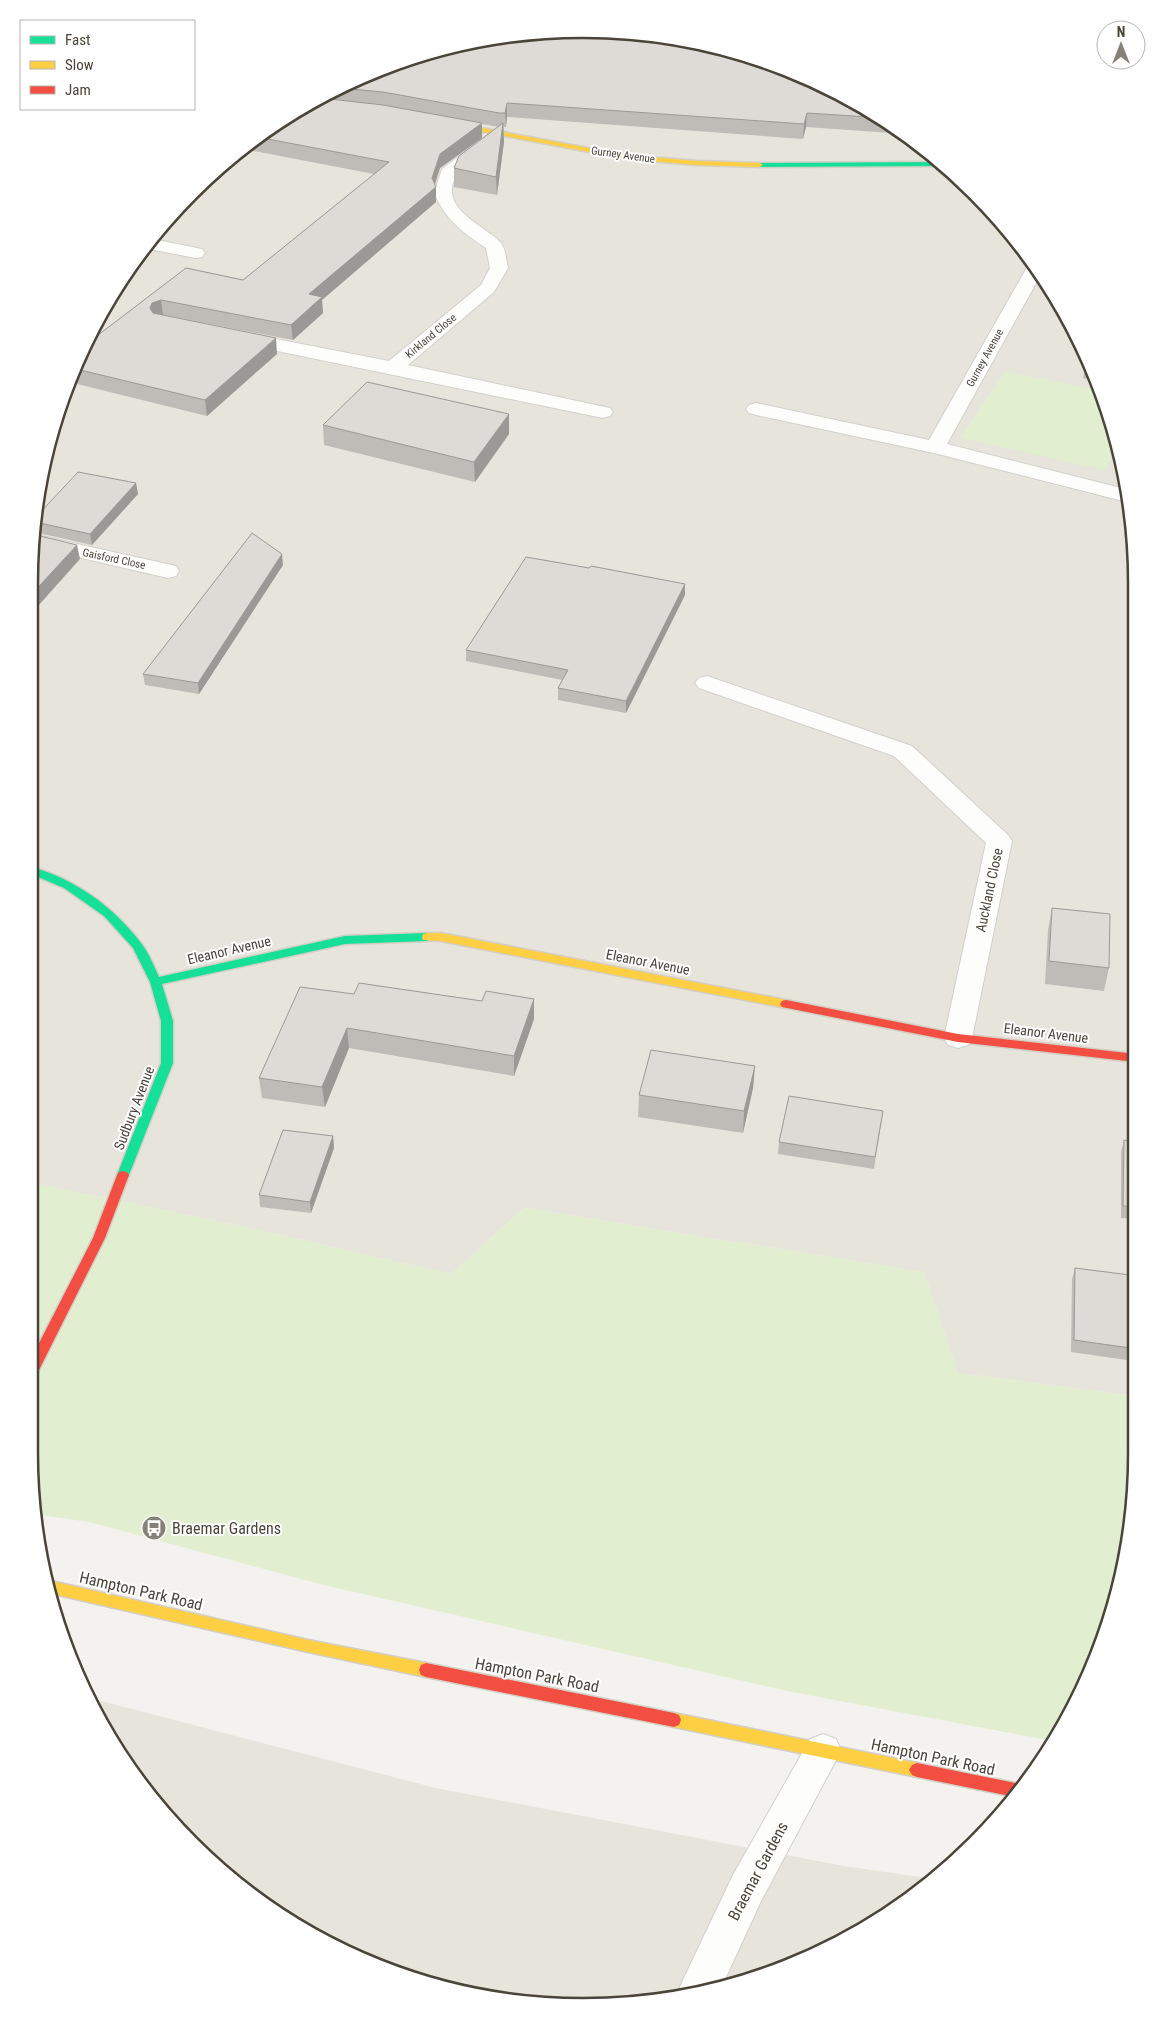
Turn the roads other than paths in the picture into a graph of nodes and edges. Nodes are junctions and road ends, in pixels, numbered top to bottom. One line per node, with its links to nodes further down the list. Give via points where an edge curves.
1 (433, 121): 2 (street, Gurney Avenue)
2 (502, 133): 3 (street, Gurney Avenue, via 626,158 796,166); 8 (street, Kirkland Close, via 448,173 443,192 449,207 464,224 494,246 499,268 488,288)
3 (931, 163)
4 (155, 245): 5 (street)
5 (196, 254)
6 (1032, 273): 11 (street, Gurney Avenue)
7 (220, 334): 8 (street, Kirkland Close)
8 (393, 368): 10 (street)
9 (756, 409): 11 (street)
10 (603, 412)
11 (935, 447): 12 (street)
12 (1121, 495)
13 (39, 542): 14 (street, Gaisford Close)
14 (168, 571)
15 (707, 683): 18 (street, Auckland Close, via 903,752 999,841)
16 (38, 873): 17 (street, Sudbury Avenue, via 68,886 108,913 138,946)
17 (156, 982): 18 (street, Eleanor Avenue, via 345,940 441,937); 20 (street, Sudbury Avenue, via 167,1021 167,1063 99,1238)
18 (958, 1038): 19 (street, Eleanor Avenue)
19 (1128, 1057)
20 (38, 1358)
21 (55, 1588): 22 (street, Hampton Park Road, via 308,1646)
22 (823, 1751): 23 (street, Hampton Park Road); 24 (street, Braemar Gardens, via 747,1888)
23 (1012, 1789)
24 (702, 1984)

